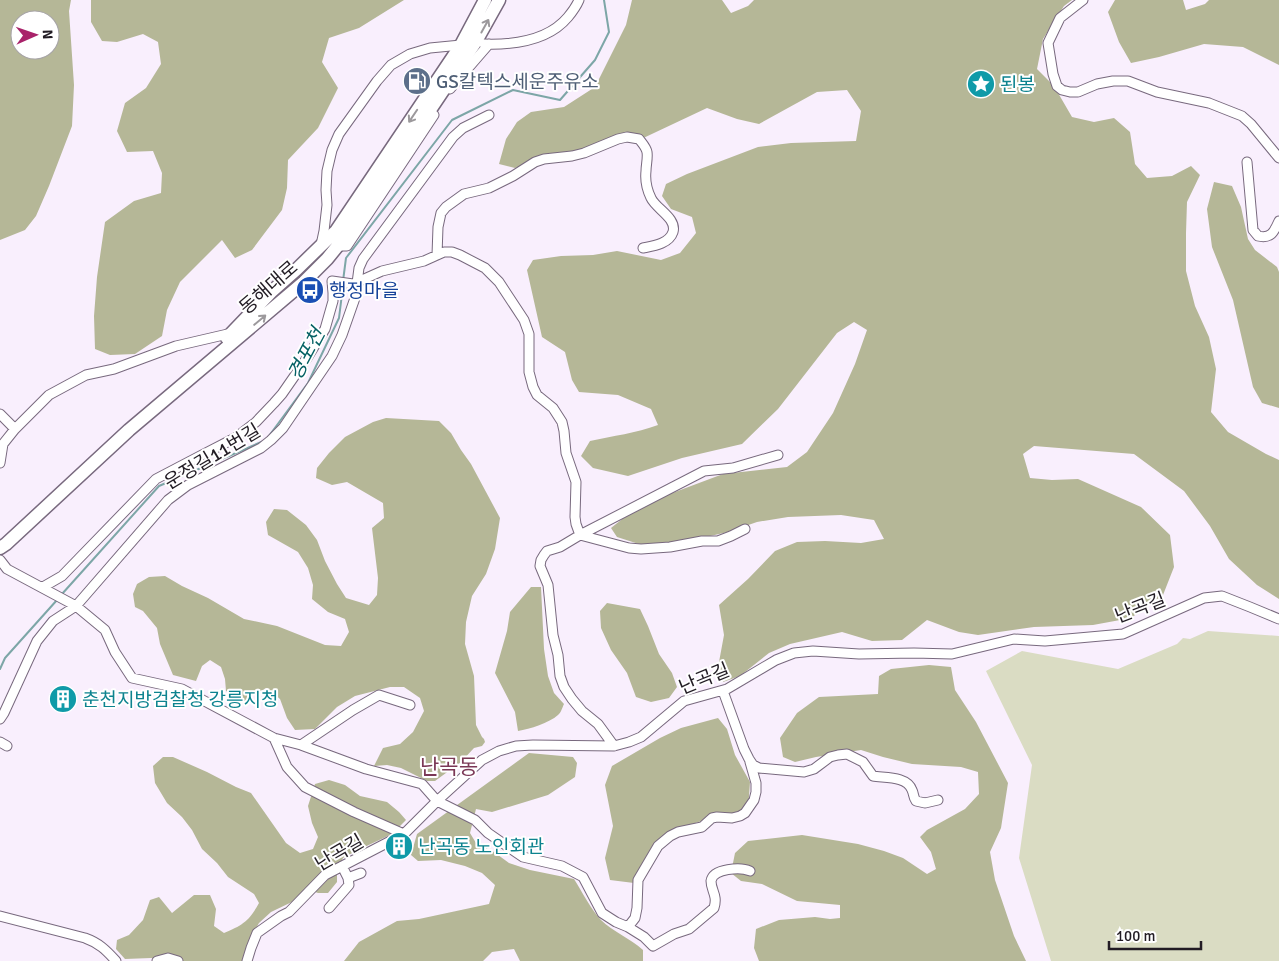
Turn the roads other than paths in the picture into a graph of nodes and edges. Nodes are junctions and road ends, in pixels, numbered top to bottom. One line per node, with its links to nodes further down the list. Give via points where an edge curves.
1 (485, 0): 7 (highway, 동해대로)
2 (500, 0): 5 (highway, 동해대로, one-way to 2)
3 (578, 0): 6 (street, via 564,22 549,32 530,40)
4 (1083, 0): 9 (street, via 1060,18 1048,43 1057,86 1078,92 1097,84 1128,81 1157,92 1209,103 1242,116)
5 (475, 43): 6 (street); 13 (highway, 동해대로)
6 (489, 44): 13 (street, via 451,89 347,246)
7 (461, 45): 12 (highway, 동해대로, one-way to 12, via 336,231); 12 (street, via 423,50 392,65 339,134 328,170)
8 (489, 115): 16 (street, 운정길11번길, via 453,137 363,259)
9 (1279, 158)
10 (1248, 162): 11 (street, via 1253,230 1265,238 1271,235)
11 (1279, 221)
12 (321, 245): 17 (highway, 동해대로)
13 (338, 246): 25 (highway, 동해대로, one-way to 13, via 130,430 304,282)
14 (643, 248): 15 (street, via 667,240 673,228 669,218 651,199 646,149 639,139 632,137 618,139 584,154 535,162 489,188 464,194 441,213)
15 (437, 254): 16 (street); 23 (street, via 452,252 485,268 499,282 524,320 529,334 532,387 562,422 566,452 576,482 575,517)
16 (355, 283): 27 (street, via 332,283 332,300 325,329 282,394 256,422 235,438 156,479); 28 (street, 운정길11번길, via 355,298 332,356 283,428 261,448 188,485 168,500)
17 (232, 333): 19 (street, via 176,346 114,369 86,375 49,395); 24 (highway, 동해대로, via 100,446)
18 (0, 414): 19 (street)
19 (14, 429): 21 (street, via 3,444)
20 (778, 455): 23 (street, via 733,468 704,471)
21 (0, 464)
22 (745, 529): 23 (street, via 718,541 670,547 629,548)
23 (580, 535): 35 (street, via 547,551 540,566 548,585 553,635 564,687)
24 (0, 541)
25 (0, 548)
26 (0, 560): 27 (street, via 7,569)
27 (46, 589): 28 (street)
28 (72, 604): 32 (street, 운정길11번길, via 37,641); 33 (street, via 106,630 115,652 132,678 182,690)
29 (1279, 619): 30 (street, 난곡길, via 1222,596 1204,598 1123,634 1045,641 1014,640 952,654 794,653)
30 (723, 691): 35 (street, 난곡길, via 684,701 641,737); 36 (street)
31 (410, 705): 34 (street, via 379,696)
32 (0, 719)
33 (274, 738): 34 (street); 39 (street, via 287,767 305,787)
34 (301, 745): 38 (street, via 366,769 422,784)
35 (614, 746): 38 (street, 난곡길, via 533,745 499,751 482,760)
36 (749, 759): 37 (street, via 759,768 804,772 830,757 847,754 863,762 873,776 906,782 912,788 916,801); 46 (street, via 756,792 746,813 732,818 712,818 702,827 678,832 658,846 638,880 635,918)
37 (938, 800)
38 (437, 801): 39 (street, 난곡길); 46 (street, via 475,820 523,857 562,866 583,877 602,913)
39 (404, 834): 40 (street, 난곡길)
40 (342, 866): 43 (street); 50 (street, 난곡길, via 325,875 289,912 257,933)
41 (750, 871): 46 (street, via 728,869 713,877 714,908 689,929 653,946)
42 (361, 873): 43 (street)
43 (348, 878): 44 (street, via 349,885)
44 (329, 908)
45 (0, 916): 47 (street, via 96,942)
46 (628, 927)
47 (116, 961)
48 (157, 961): 49 (street, via 168,958)
49 (178, 961)
50 (247, 961)

